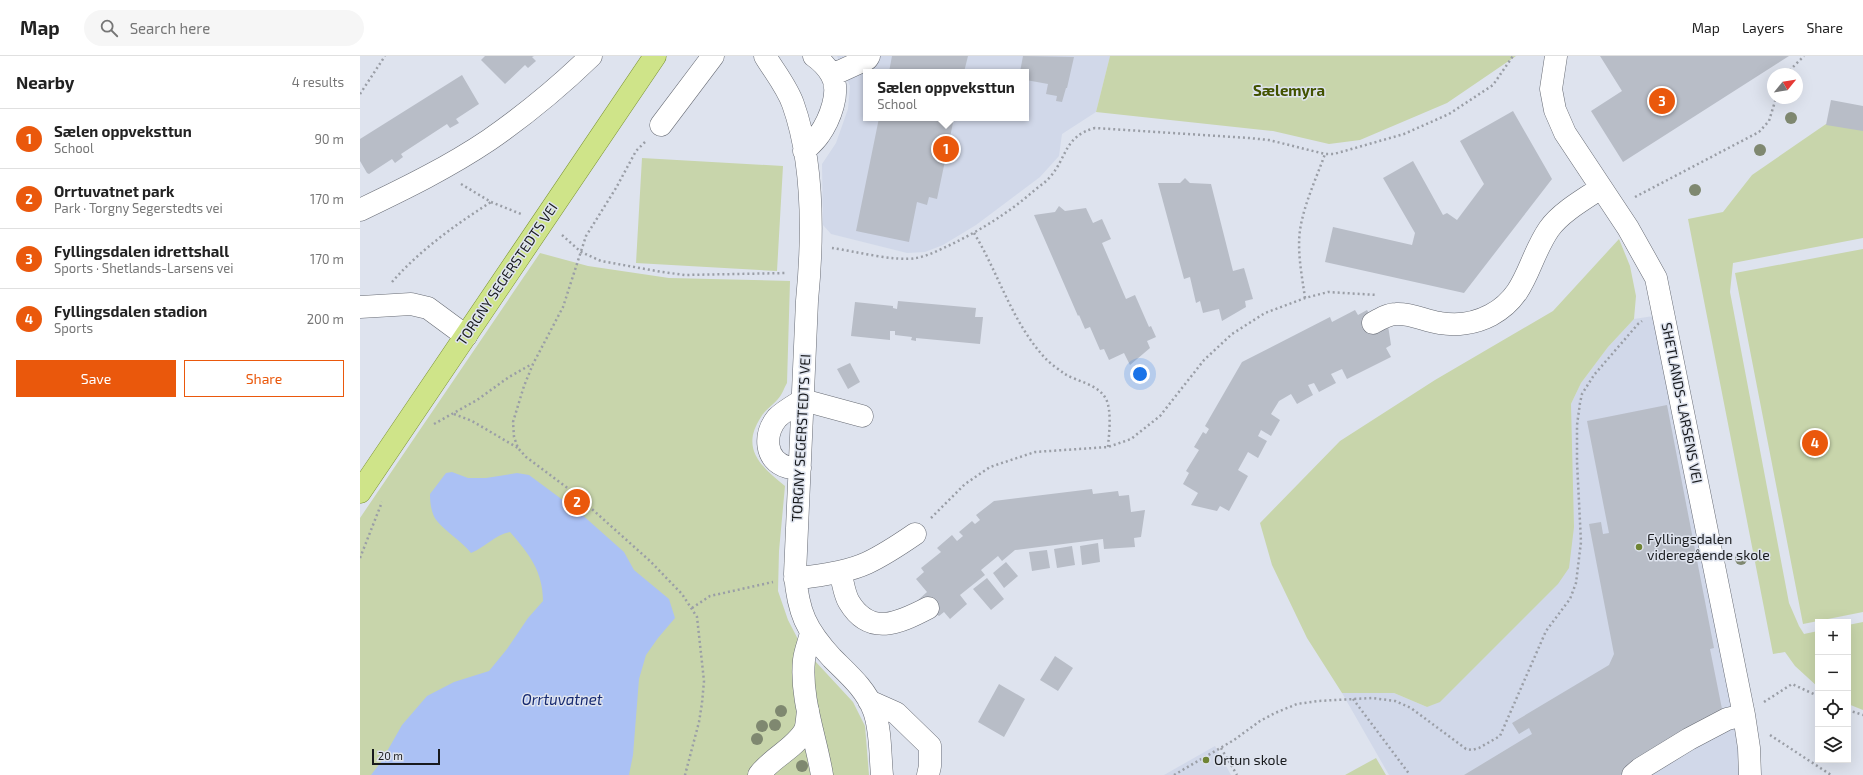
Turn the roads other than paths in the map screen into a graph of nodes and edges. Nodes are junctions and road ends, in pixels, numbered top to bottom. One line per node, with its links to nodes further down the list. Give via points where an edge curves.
1 (590, 56): 12 (street, via 522,116 488,140 444,167)
2 (655, 56): 15 (main road, TORGNY SEGERSTEDTS VEI)
3 (713, 56): 9 (street)
4 (765, 56): 10 (street, TORGNY SEGERSTEDTS VEI, via 792,103)
5 (814, 56): 8 (street)
6 (869, 56): 8 (street)
7 (1556, 56): 11 (street, SHETLANDS-LARSENS VEI, via 1551,89 1555,110 1564,133)
8 (832, 75): 10 (street, via 835,88 830,113 819,136)
9 (661, 125)
10 (804, 151): 16 (street, TORGNY SEGERSTEDTS VEI, via 809,199 810,273)
11 (1601, 188): 14 (street, via 1573,207 1550,228 1534,253 1524,282 1508,304 1490,316 1468,323 1440,323 1416,315 1395,314); 27 (street, SHETLANDS-LARSENS VEI, via 1628,228 1656,278)
12 (360, 210)
13 (368, 306): 15 (street, via 411,304 428,308)
14 (1373, 323)
15 (466, 336): 19 (main road, TORGNY SEGERSTEDTS VEI)
16 (803, 400): 17 (street); 18 (street, TORGNY SEGERSTEDTS VEI); 18 (street, via 778,417 770,429 767,442 774,459 787,467)
17 (862, 416)
18 (800, 468): 22 (street, TORGNY SEGERSTEDTS VEI)
19 (360, 492)
20 (915, 534): 21 (street, via 892,550)
21 (840, 572): 22 (street); 23 (street, via 849,601 862,618 883,625 907,619)
22 (795, 579): 24 (street, TORGNY SEGERSTEDTS VEI, via 796,596)
23 (928, 608)
24 (811, 634): 25 (street, TORGNY SEGERSTEDTS VEI, via 853,679); 26 (street, via 804,658)
25 (869, 701): 30 (street, TORGNY SEGERSTEDTS VEI, via 874,712); 31 (street, via 896,713 930,746)
26 (808, 710): 28 (street, via 806,728 801,737 768,764); 29 (street)
27 (1744, 715): 32 (street, via 1727,718 1640,768); 33 (street, SHETLANDS-LARSENS VEI)
28 (759, 775)
29 (822, 775)
30 (882, 775)
31 (928, 775)
32 (1633, 775)
33 (1750, 775)

